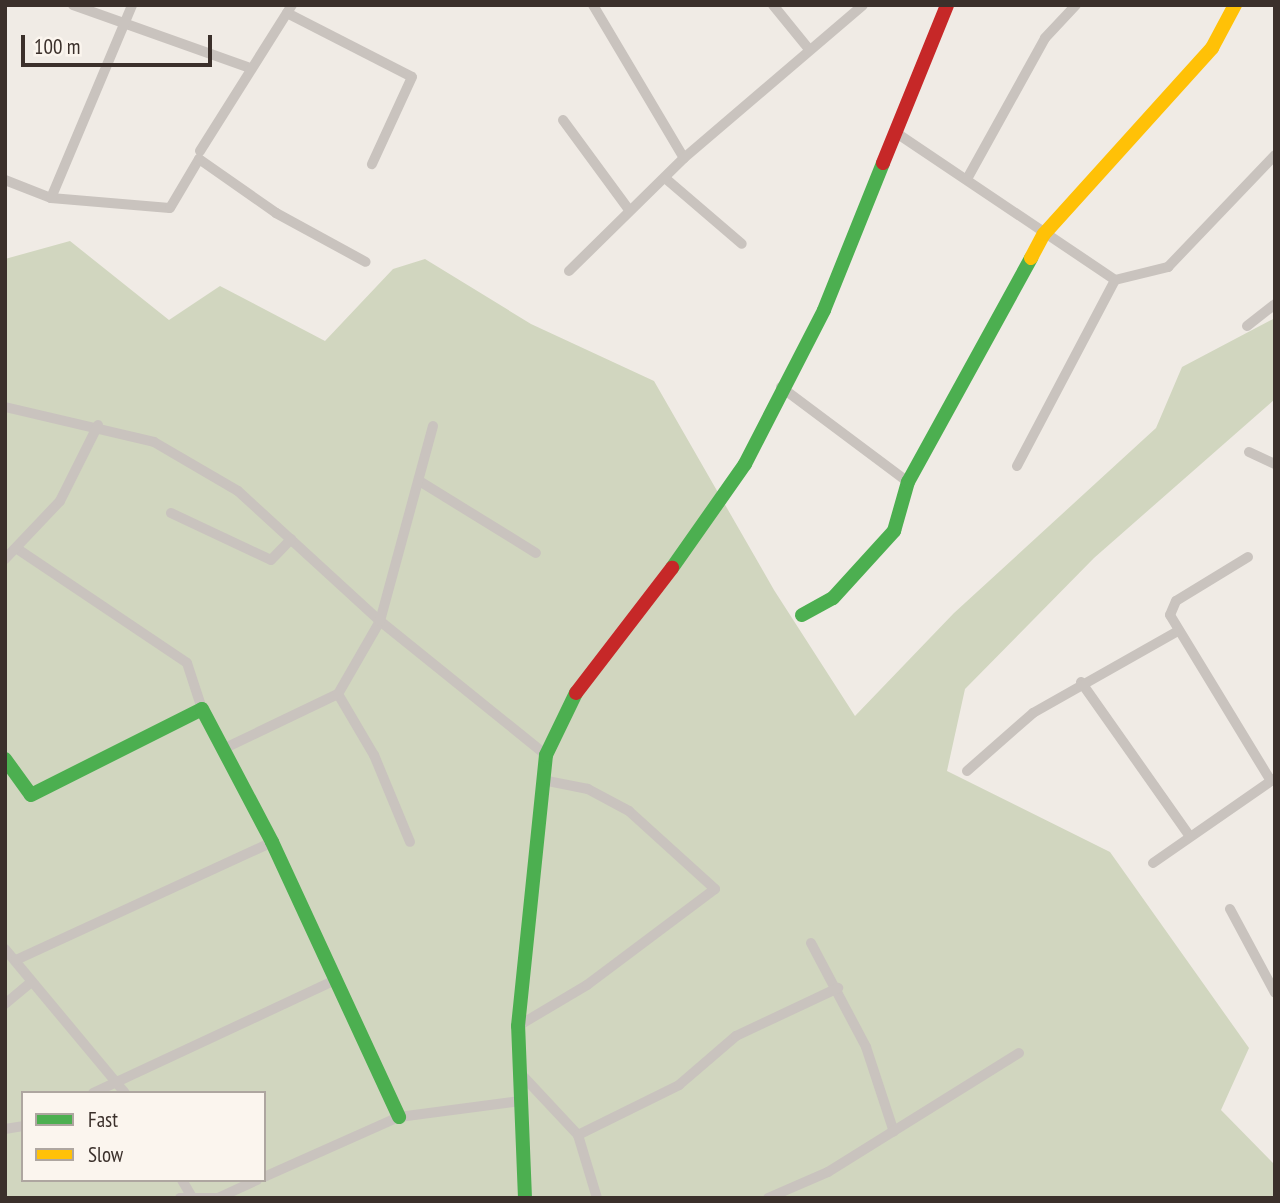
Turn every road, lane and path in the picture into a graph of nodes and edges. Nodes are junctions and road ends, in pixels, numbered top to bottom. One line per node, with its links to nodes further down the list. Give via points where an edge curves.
1 (73, 5): 10 (street)
2 (132, 5): 10 (street)
3 (593, 5): 17 (street)
4 (773, 5): 11 (street)
5 (863, 5): 11 (street)
6 (947, 5): 14 (street)
7 (1076, 5): 20 (street, via 1045,38)
8 (1235, 5): 24 (street, via 1212,48)
9 (289, 9): 12 (street); 18 (street, via 412,77)
10 (121, 22): 12 (street); 22 (street)
11 (808, 48): 17 (street)
12 (247, 67): 15 (street)
13 (563, 120): 23 (street)
14 (895, 132): 20 (street); 31 (street, via 824,310)
15 (200, 151)
16 (1275, 155): 28 (street, via 1168,267)
17 (684, 158): 19 (street)
18 (372, 164)
19 (664, 178): 23 (street); 25 (street)
20 (967, 179): 24 (street)
21 (5, 180): 22 (street)
22 (51, 198): 26 (street, via 170,208 199,159 276,213)
23 (629, 210): 27 (street)
24 (1044, 234): 28 (street); 39 (street)
25 (742, 244)
26 (366, 262)
27 (569, 271)
28 (1115, 280): 37 (street)
29 (1275, 304): 30 (street)
30 (1247, 326)
31 (781, 387): 39 (street); 53 (street, via 728,494 573,698)
32 (5, 407): 33 (street)
33 (97, 425): 41 (street, via 154,442 238,491); 42 (street, via 60,500)
34 (433, 426): 38 (street)
35 (1249, 452): 36 (street)
36 (1275, 464)
37 (1017, 466)
38 (421, 482): 43 (street); 47 (street)
39 (908, 482): 46 (street, via 894,531 833,598)
40 (171, 513): 41 (street, via 271,560)
41 (291, 539): 47 (street)
42 (19, 550): 45 (street); 51 (street, via 187,663)
43 (536, 553)
44 (1248, 557): 48 (street, via 1176,601 1170,615)
45 (5, 559)
46 (802, 615)
47 (380, 621): 50 (street); 53 (street)
48 (1176, 632): 49 (street); 56 (street)
49 (1081, 682): 55 (street, via 1014,726); 58 (street)
50 (338, 694): 52 (street); 60 (street, via 374,755)
51 (202, 709): 52 (street); 54 (street, via 31,795)
52 (223, 749): 59 (street)
53 (546, 755): 57 (street)
54 (5, 759)
55 (967, 771)
56 (1273, 779): 58 (street)
57 (542, 780): 71 (street); 71 (street, via 588,789 629,811 715,889 587,985)
58 (1189, 835): 61 (street)
59 (272, 842): 65 (street); 66 (street)
60 (410, 842)
61 (1153, 863)
62 (1230, 909): 69 (street)
63 (811, 943): 68 (street)
64 (5, 948): 65 (street)
65 (16, 960): 67 (street)
66 (333, 981): 74 (street); 78 (street)
67 (29, 984): 70 (street); 74 (street)
68 (838, 988): 79 (street); 80 (street, via 736,1036 679,1085)
69 (1275, 993)
70 (5, 1004)
71 (519, 1026): 73 (street)
72 (1019, 1053): 79 (street)
73 (521, 1074): 77 (street); 80 (street)
74 (117, 1081): 75 (street); 76 (street)
75 (97, 1091)
76 (124, 1091)
77 (520, 1101): 78 (street); 86 (street)
78 (399, 1117): 81 (street)
79 (894, 1132): 83 (street)
80 (578, 1135): 87 (street)
81 (266, 1176)
82 (253, 1182): 85 (street)
83 (787, 1195): 88 (street)
84 (187, 1196): 85 (street)
85 (218, 1198)
86 (525, 1198)
87 (597, 1198)
88 (768, 1198)

